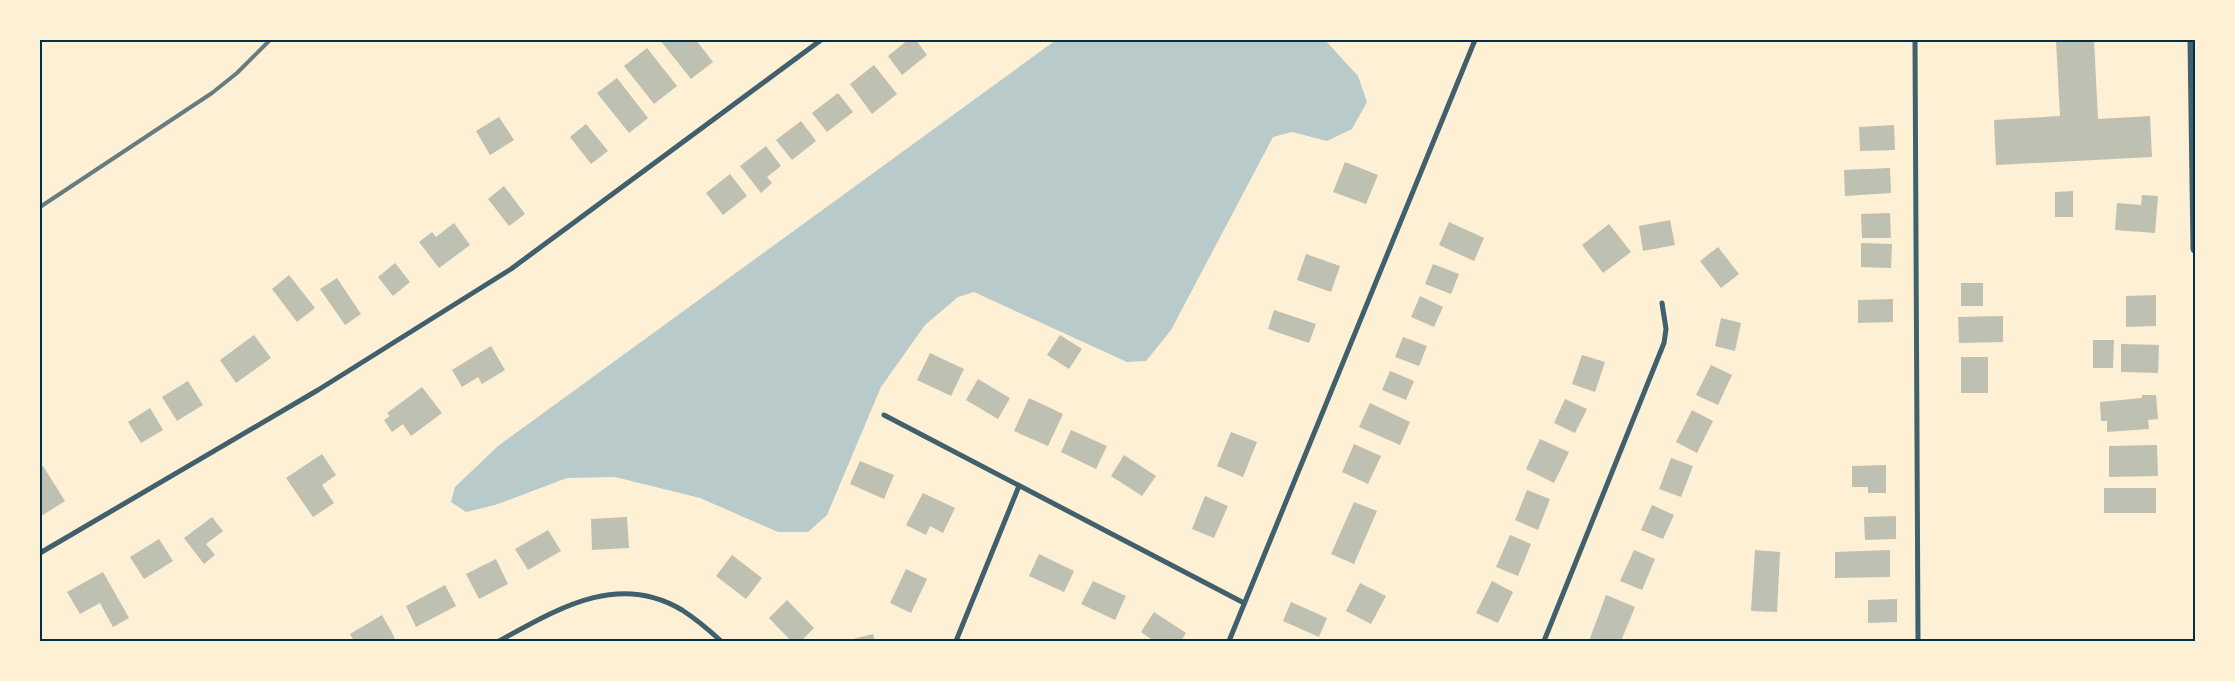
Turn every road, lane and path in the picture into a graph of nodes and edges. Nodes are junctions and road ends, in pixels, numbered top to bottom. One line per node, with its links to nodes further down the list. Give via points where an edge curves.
1 (821, 40): 10 (street, via 511,269 318,390)
2 (1474, 40): 11 (street)
3 (1915, 40): 17 (street)
4 (2192, 40): 5 (street)
5 (2194, 128): 6 (street)
6 (2195, 249)
7 (1662, 303): 16 (street, via 1666,330 1664,343)
8 (884, 415): 9 (street)
9 (1019, 486): 11 (street); 14 (street)
10 (40, 553)
11 (1244, 602): 15 (street)
12 (499, 641): 13 (street, via 581,599 619,593 645,596 681,609)
13 (721, 641)
14 (956, 641)
15 (1229, 641)
16 (1544, 641)
17 (1918, 641)

